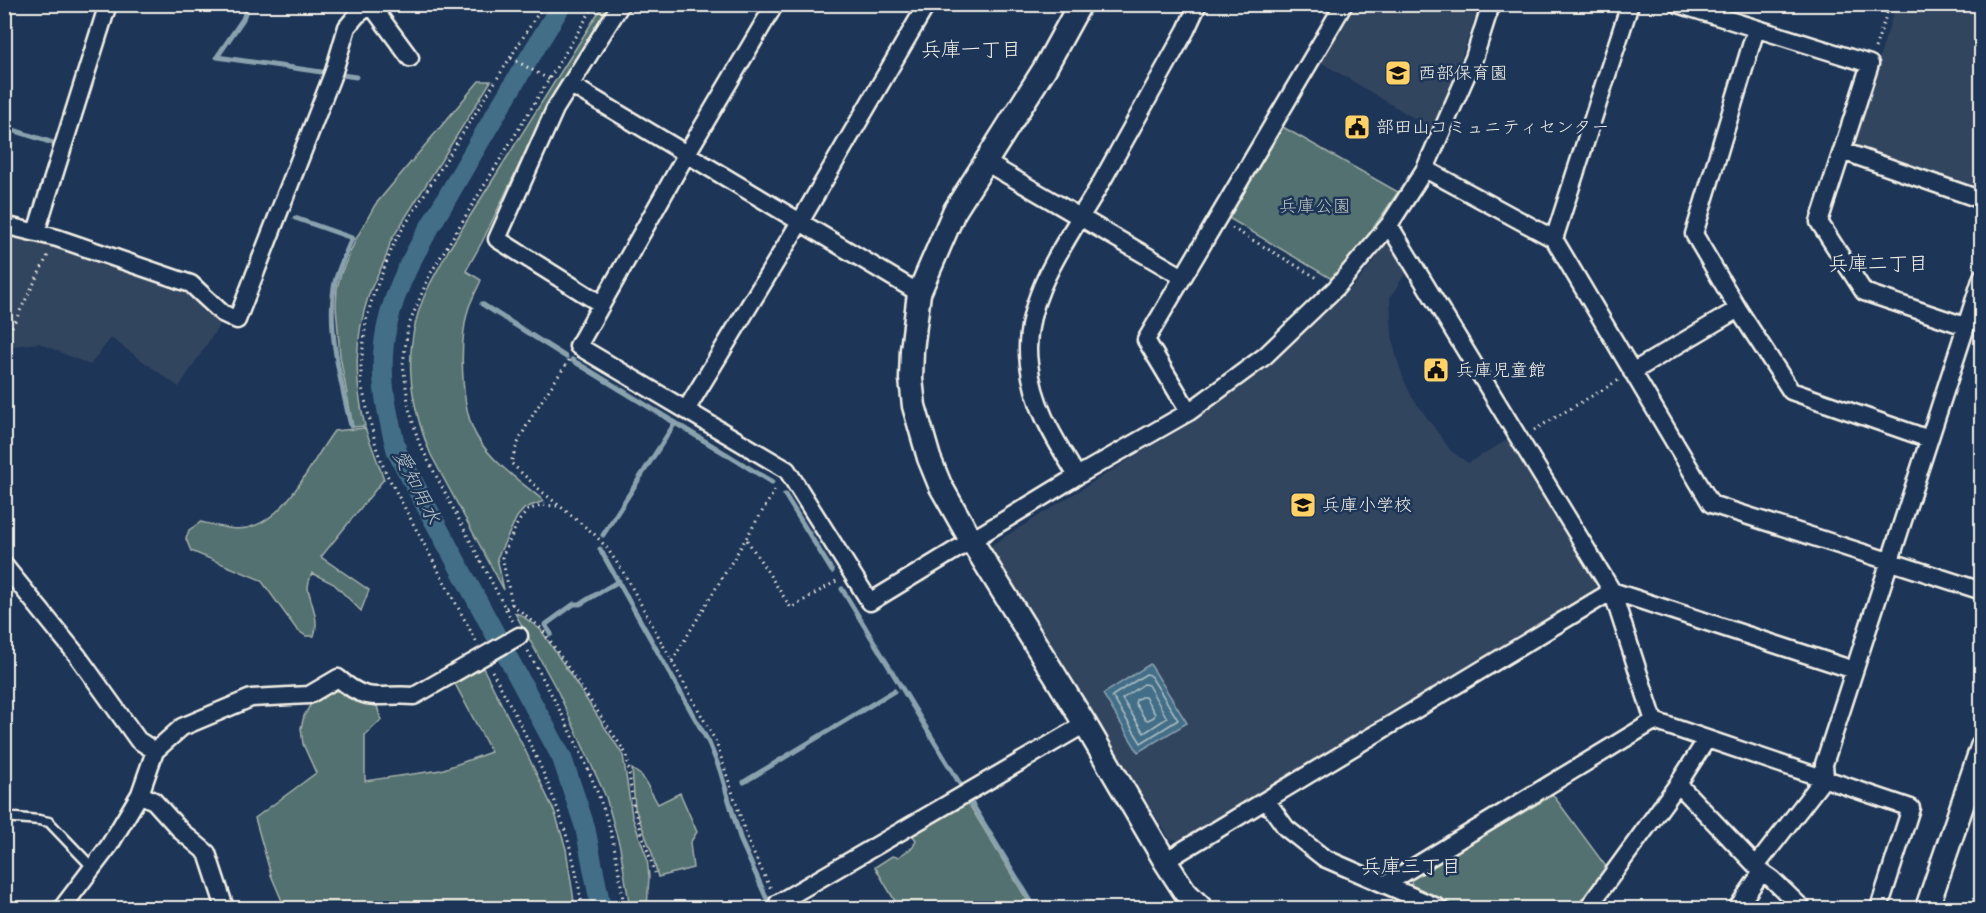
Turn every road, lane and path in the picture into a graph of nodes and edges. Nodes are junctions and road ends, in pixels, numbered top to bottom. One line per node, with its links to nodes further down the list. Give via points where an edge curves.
1 (108, 4): 31 (street)
2 (544, 4): 17 (path)
3 (595, 4): 19 (path)
4 (621, 4): 20 (street)
5 (775, 4): 22 (street)
6 (927, 4): 28 (street)
7 (1080, 4): 23 (street)
8 (1198, 4): 26 (street)
9 (1344, 4): 27 (street)
10 (1491, 4): 24 (street, via 1474,58)
11 (1630, 4): 33 (street)
12 (1678, 4): 15 (street)
13 (1890, 4): 18 (path)
14 (372, 5): 16 (street); 32 (street, via 347,27 334,71 237,320 222,313 191,284)
15 (1756, 29): 18 (street); 39 (street, via 1694,234)
16 (410, 58)
17 (511, 58): 19 (path); 61 (path, via 395,242 366,321 361,366 363,399 386,473)
18 (1870, 64): 21 (street)
19 (550, 80): 59 (path, via 429,276 408,327 404,364 409,409 419,443)
20 (571, 85): 22 (street); 38 (street, via 555,109 497,239)
21 (1842, 151): 25 (street); 40 (street, via 1819,222 1864,292)
22 (686, 155): 28 (street); 38 (street)
23 (987, 163): 26 (street); 37 (street, via 954,212)
24 (1425, 169): 30 (street); 33 (street)
25 (1982, 200)
26 (1081, 219): 34 (street); 49 (street, via 1044,282 1035,305 1028,345 1038,406)
27 (1217, 219): 34 (street); 36 (path)
28 (800, 222): 37 (street); 44 (street)
29 (4, 225): 31 (street)
30 (1389, 225): 36 (street); 46 (street)
31 (36, 232): 32 (street)
32 (57, 238): 41 (path)
33 (1554, 239): 43 (street)
34 (1183, 277): 45 (street, via 1146,340)
35 (1982, 277): 40 (street)
36 (1336, 288): 45 (street, via 1265,356)
37 (920, 293): 52 (street, via 912,350 914,406 940,485)
38 (601, 304): 42 (street)
39 (1738, 309): 43 (street); 47 (street, via 1791,391)
40 (1965, 326): 47 (street)
41 (4, 343)
42 (578, 346): 44 (street); 50 (path, via 538,407 514,451 512,463)
43 (1632, 372): 46 (path); 53 (street, via 1711,504)
44 (686, 410): 48 (street)
45 (1189, 412): 49 (street)
46 (1520, 439): 56 (street)
47 (1929, 439): 53 (street)
48 (788, 470): 51 (path); 55 (street)
49 (1077, 476): 52 (street)
50 (559, 506): 58 (path, via 541,505 528,510 518,522 502,557); 62 (path, via 607,548)
51 (747, 540): 55 (path, via 791,609); 62 (path)
52 (971, 540): 55 (street, via 870,602); 65 (street)
53 (1890, 562): 57 (street); 63 (street)
54 (4, 565): 68 (street, via 77,655 138,740)
55 (851, 572)
56 (1611, 591): 63 (street); 64 (street); 72 (street)
57 (1982, 591)
58 (512, 604): 59 (path); 77 (path, via 542,629 627,755 633,806)
59 (506, 608): 60 (path)
60 (519, 636): 61 (street); 83 (path, via 560,710 603,805)
61 (483, 656): 68 (street, via 414,696 365,696 338,678 309,695 251,698 182,727); 82 (path, via 560,810)
62 (672, 662): 79 (path, via 716,742 747,837)
63 (1854, 670): 69 (street, via 1824,764)
64 (1654, 721): 66 (street); 78 (street)
65 (1085, 724): 74 (street); 79 (street)
66 (1707, 739): 69 (street); 70 (street)
67 (1982, 747): 90 (street)
68 (155, 751): 71 (street)
69 (1825, 777): 76 (street); 89 (street, via 1911,808)
70 (1678, 784): 76 (street); 86 (street)
71 (140, 794): 75 (street); 81 (street, via 154,801 207,853)
72 (1266, 800): 74 (street); 78 (street, via 1286,828 1324,858)
73 (5, 817): 75 (lane, via 49,822)
74 (1165, 861): 84 (street)
75 (92, 867): 80 (street)
76 (1759, 869): 87 (street); 88 (street)
77 (654, 873)
78 (1386, 884): 85 (street)
79 (778, 903)
80 (62, 909)
81 (225, 909)
82 (582, 909)
83 (624, 909)
84 (1201, 909)
85 (1439, 909)
86 (1588, 909)
87 (1737, 909)
88 (1802, 909)
89 (1880, 909)
90 (1927, 909)

